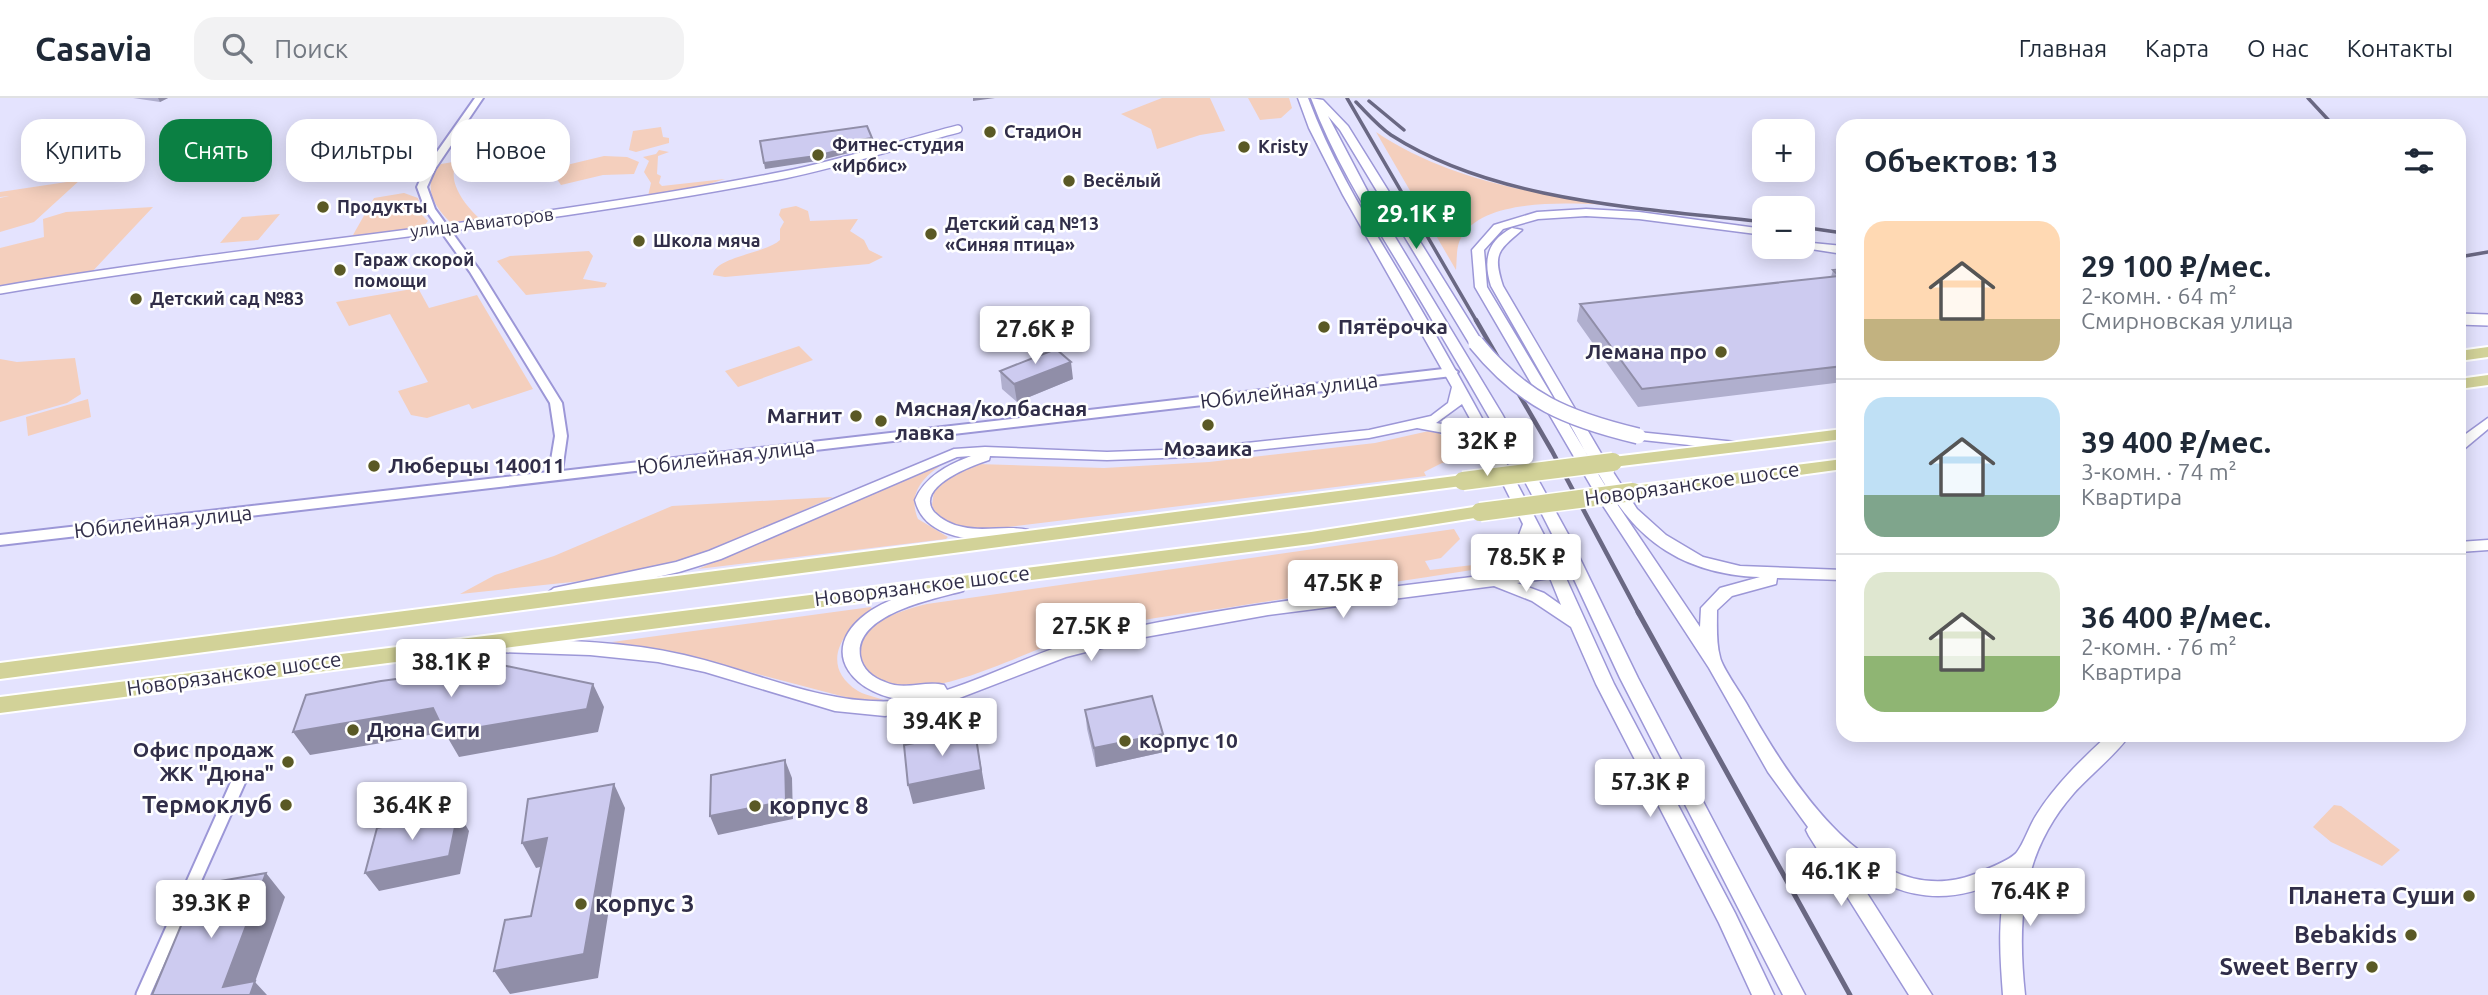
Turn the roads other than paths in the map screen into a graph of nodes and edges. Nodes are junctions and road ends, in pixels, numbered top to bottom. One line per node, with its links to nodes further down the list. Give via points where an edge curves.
1 (479, 98): 5 (street, via 424,179 425,198)
2 (1303, 98): 17 (main road, via 1349,195)
3 (1316, 98): 25 (main road, bridge, via 1344,128 1490,361 1518,390 1574,419 1638,436); 35 (main road, via 1363,194 1495,414)
4 (958, 128): 5 (street, улица Авиаторов, via 858,157 739,183 631,203)
5 (443, 228): 12 (street, улица Авиаторов, via 137,267); 29 (street, via 475,271 556,403 561,436)
6 (1752, 230): 44 (main road, via 1605,212 1550,211 1496,229 1474,258 1481,287 1623,527)
7 (1752, 238): 37 (main road, via 1579,217 1539,222 1510,232 1490,260 1497,286 1595,455 1643,525 1698,561)
8 (1815, 239): 9 (main road)
9 (1836, 242)
10 (1815, 246): 11 (main road)
11 (1836, 249)
12 (0, 290)
13 (2466, 319): 14 (main road, bridge)
14 (2488, 320)
15 (2488, 352): 16 (highway)
16 (2466, 355)
17 (1452, 372): 20 (main road); 29 (street, Юбилейная улица)
18 (2488, 380): 19 (highway)
19 (2466, 383)
20 (1459, 387): 22 (main road, via 1459,398 1447,412); 26 (main road)
21 (2488, 422): 24 (main road)
22 (1416, 424): 26 (main road, via 1459,431); 27 (main road, via 1352,436 1191,453)
23 (1836, 434): 25 (highway, Новорязанское шоссе)
24 (2466, 440)
25 (1742, 446): 31 (highway, Новорязанское шоссе, bridge)
26 (1494, 452): 30 (main road)
27 (1017, 453): 31 (main road, via 965,462 939,475 926,493 929,516 949,528 980,534); 41 (main road, via 954,453 715,555)
28 (1836, 465): 39 (highway, Новорязанское шоссе, bridge)
29 (555, 477): 32 (street, Юбилейная улица)
30 (1531, 524): 36 (main road); 40 (main road, via 1520,553)
31 (1084, 532): 41 (highway, Новорязанское шоссе)
32 (0, 541)
33 (2488, 545): 34 (street)
34 (2466, 547)
35 (1578, 569): 36 (main road); 52 (main road, via 1629,678)
36 (1555, 572): 40 (main road); 42 (main road)
37 (1789, 575): 38 (main road); 44 (main road, via 1741,586 1716,599 1707,620)
38 (1836, 575)
39 (997, 577): 43 (highway, Новорязанское шоссе); 46 (main road, via 896,605 862,628 849,653 850,664 866,682 901,693)
40 (1492, 579): 42 (main road, via 1538,597); 46 (main road, via 1160,629 1084,646)
41 (518, 603): 45 (highway, Новорязанское шоссе)
42 (1579, 625): 53 (main road)
43 (419, 649): 46 (main road, via 546,646 636,653 853,707 886,709 947,696); 47 (highway, Новорязанское шоссе)
44 (1714, 663): 50 (main road)
45 (0, 671)
46 (989, 680)
47 (0, 705)
48 (2112, 742): 51 (main road, via 2058,796)
49 (240, 778): 54 (street)
50 (1796, 799): 51 (main road, via 1846,850 1915,886 1961,889); 57 (main road)
51 (2023, 859): 58 (main road, via 2013,888 2009,923)
52 (1754, 915): 53 (main road, via 1750,930 1736,928); 56 (main road)
53 (1728, 919): 55 (main road)
54 (143, 995)
55 (1763, 995)
56 (1794, 995)
57 (1921, 995)
58 (2014, 995)

